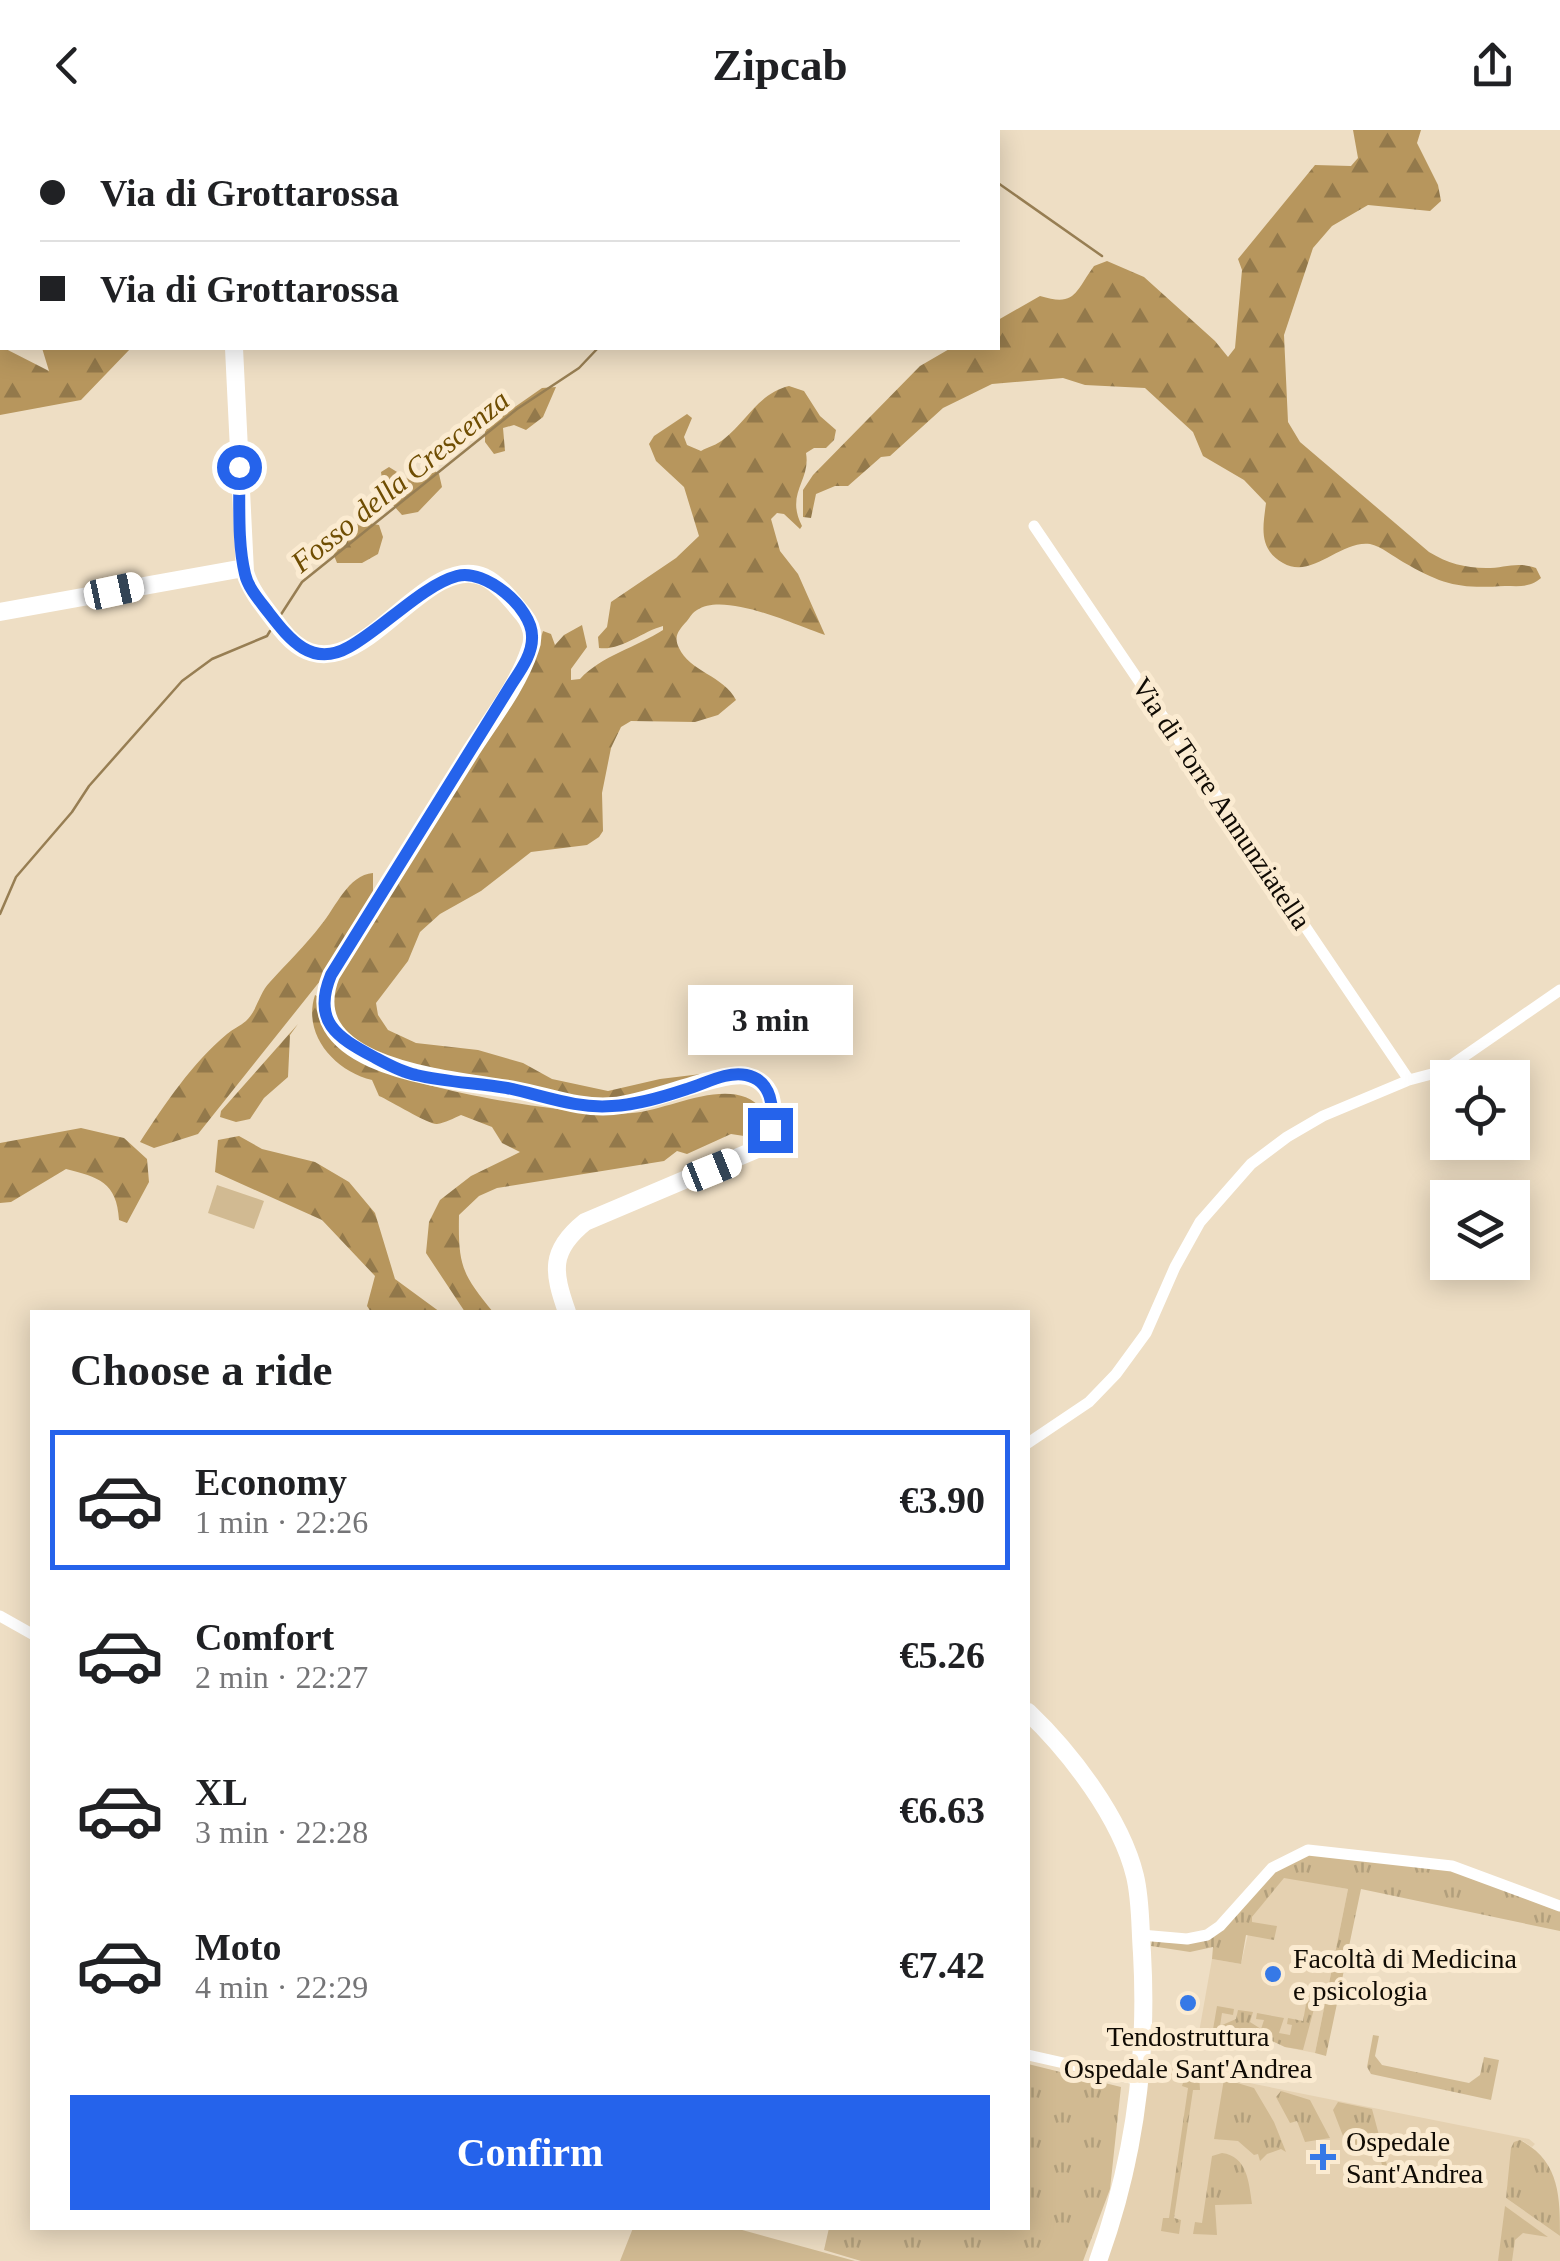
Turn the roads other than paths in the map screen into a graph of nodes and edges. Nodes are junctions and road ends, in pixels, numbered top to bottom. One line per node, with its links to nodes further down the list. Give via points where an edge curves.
1 (234, 350): 3 (street)
2 (1034, 526): 6 (street, Via di Torre Annunziatella)
3 (244, 568): 4 (street); 7 (street, via 285,633 320,656 366,637 441,582 469,574 497,586 525,616 532,635 508,691 331,975 323,1002 335,1032 416,1075 577,1105 639,1102 744,1074 764,1085 771,1099 770,1130 755,1150 570,1234 556,1261)
4 (0, 612)
5 (1560, 990): 6 (street, via 1443,1071)
6 (1409, 1080): 8 (street, via 1311,1123 1231,1184 1190,1237 1146,1334 1116,1374 1089,1402)
7 (566, 1310)
8 (1030, 1443)
9 (0, 1616): 10 (street)
10 (30, 1633)
11 (1030, 1714): 13 (street, via 1086,1779 1127,1850)
12 (1560, 1906): 13 (street, via 1452,1866 1308,1850 1272,1868 1207,1935)
13 (1141, 1935): 15 (street)
14 (1030, 2055): 15 (street)
15 (1139, 2080): 16 (street, via 1127,2166)
16 (1098, 2261)

